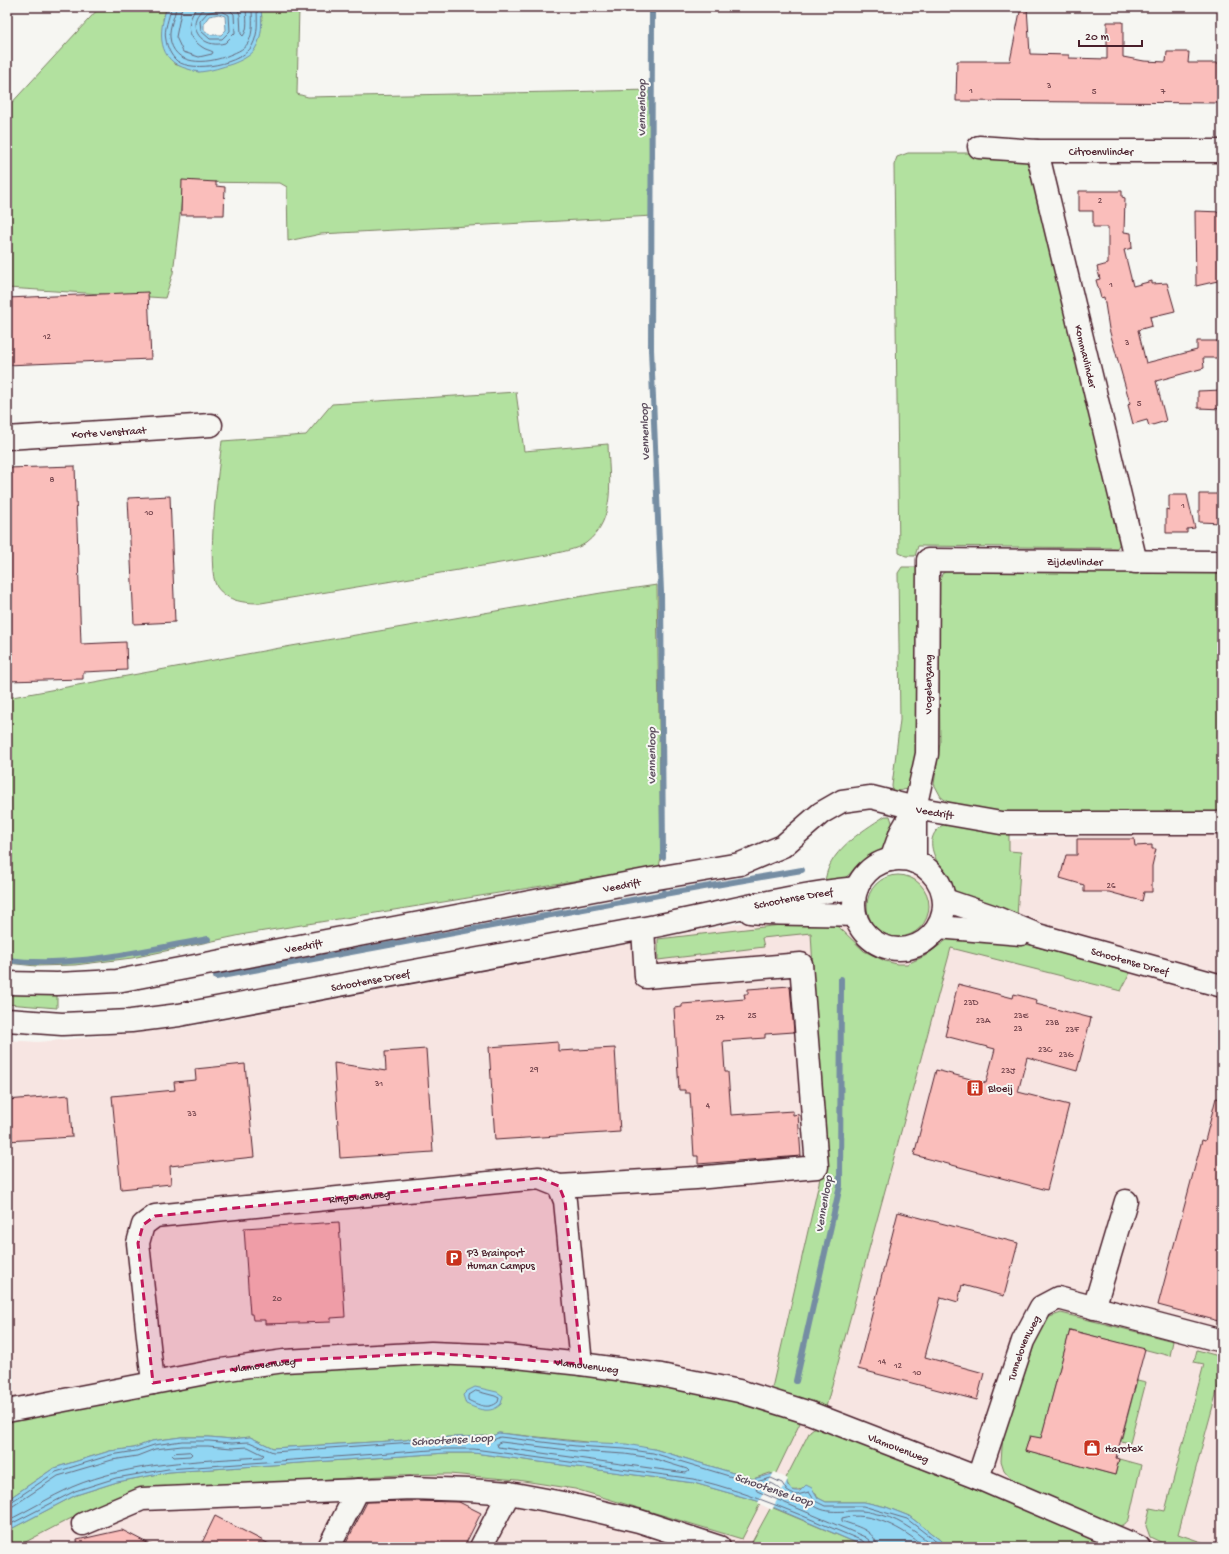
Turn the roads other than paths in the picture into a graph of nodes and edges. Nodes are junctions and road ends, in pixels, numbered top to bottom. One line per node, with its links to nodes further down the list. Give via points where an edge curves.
1 (980, 147): 2 (street, Citroenvlinder)
2 (1037, 150): 3 (street, Citroenvlinder); 7 (street, Kommavlinder)
3 (1222, 151)
4 (211, 424): 5 (street, Korte Venstraat)
5 (7, 438)
6 (928, 560): 7 (street, Zijdevlinder); 9 (street, Vogelenzang, via 927,754)
7 (1136, 562): 8 (street, Zijdevlinder)
8 (1222, 562)
9 (915, 808): 10 (street, Veedrift, via 1001,823); 11 (street, Vogelenzang, via 901,832); 12 (street, Vogelenzang); 20 (street, Veedrift, via 871,797 842,801 821,813 783,846 740,864 117,981)
10 (1222, 823)
11 (891, 860): 12 (street); 13 (street, via 876,865 864,875)
12 (915, 862): 14 (street, via 927,868 936,877)
13 (857, 888): 15 (street, Schootense Dreef, via 802,895); 16 (street)
14 (945, 900): 17 (street, via 944,914); 19 (street, Schootense Dreef)
15 (731, 911): 16 (street, Schootense Dreef); 18 (street, Schootense Dreef)
16 (855, 915): 17 (street, via 863,931 876,943 893,949 910,948 926,940)
17 (938, 928): 19 (street, Schootense Dreef)
18 (642, 929): 22 (street, Schootense Dreef, via 179,1015 131,1021 82,1023); 23 (street, via 646,977 801,964 817,1166 696,1178)
19 (1038, 935): 21 (street, Schootense Dreef)
20 (7, 983)
21 (1222, 986)
22 (7, 1020)
23 (559, 1186): 27 (street, via 565,1201); 28 (street, Ringovenweg, via 539,1178 155,1216 143,1225 138,1243)
24 (1126, 1200): 25 (street)
25 (1094, 1308): 26 (street, Tunnelovenweg); 30 (street, Tunnelovenweg, via 1058,1298 1041,1307 1023,1341)
26 (1222, 1341)
27 (581, 1364): 28 (street, Vlamovenweg, via 507,1356 424,1353 284,1361); 30 (street, Vlamovenweg, via 661,1375 739,1391 810,1413)
28 (152, 1383): 29 (street, Vlamovenweg)
29 (7, 1411)
30 (978, 1478): 37 (street, Vlamovenweg)
31 (358, 1490): 32 (street, via 411,1488); 33 (street, via 142,1499); 34 (street)
32 (509, 1493): 35 (street); 36 (street, via 639,1521)
33 (83, 1524)
34 (329, 1547)
35 (481, 1547)
36 (720, 1547)
37 (1139, 1547)

